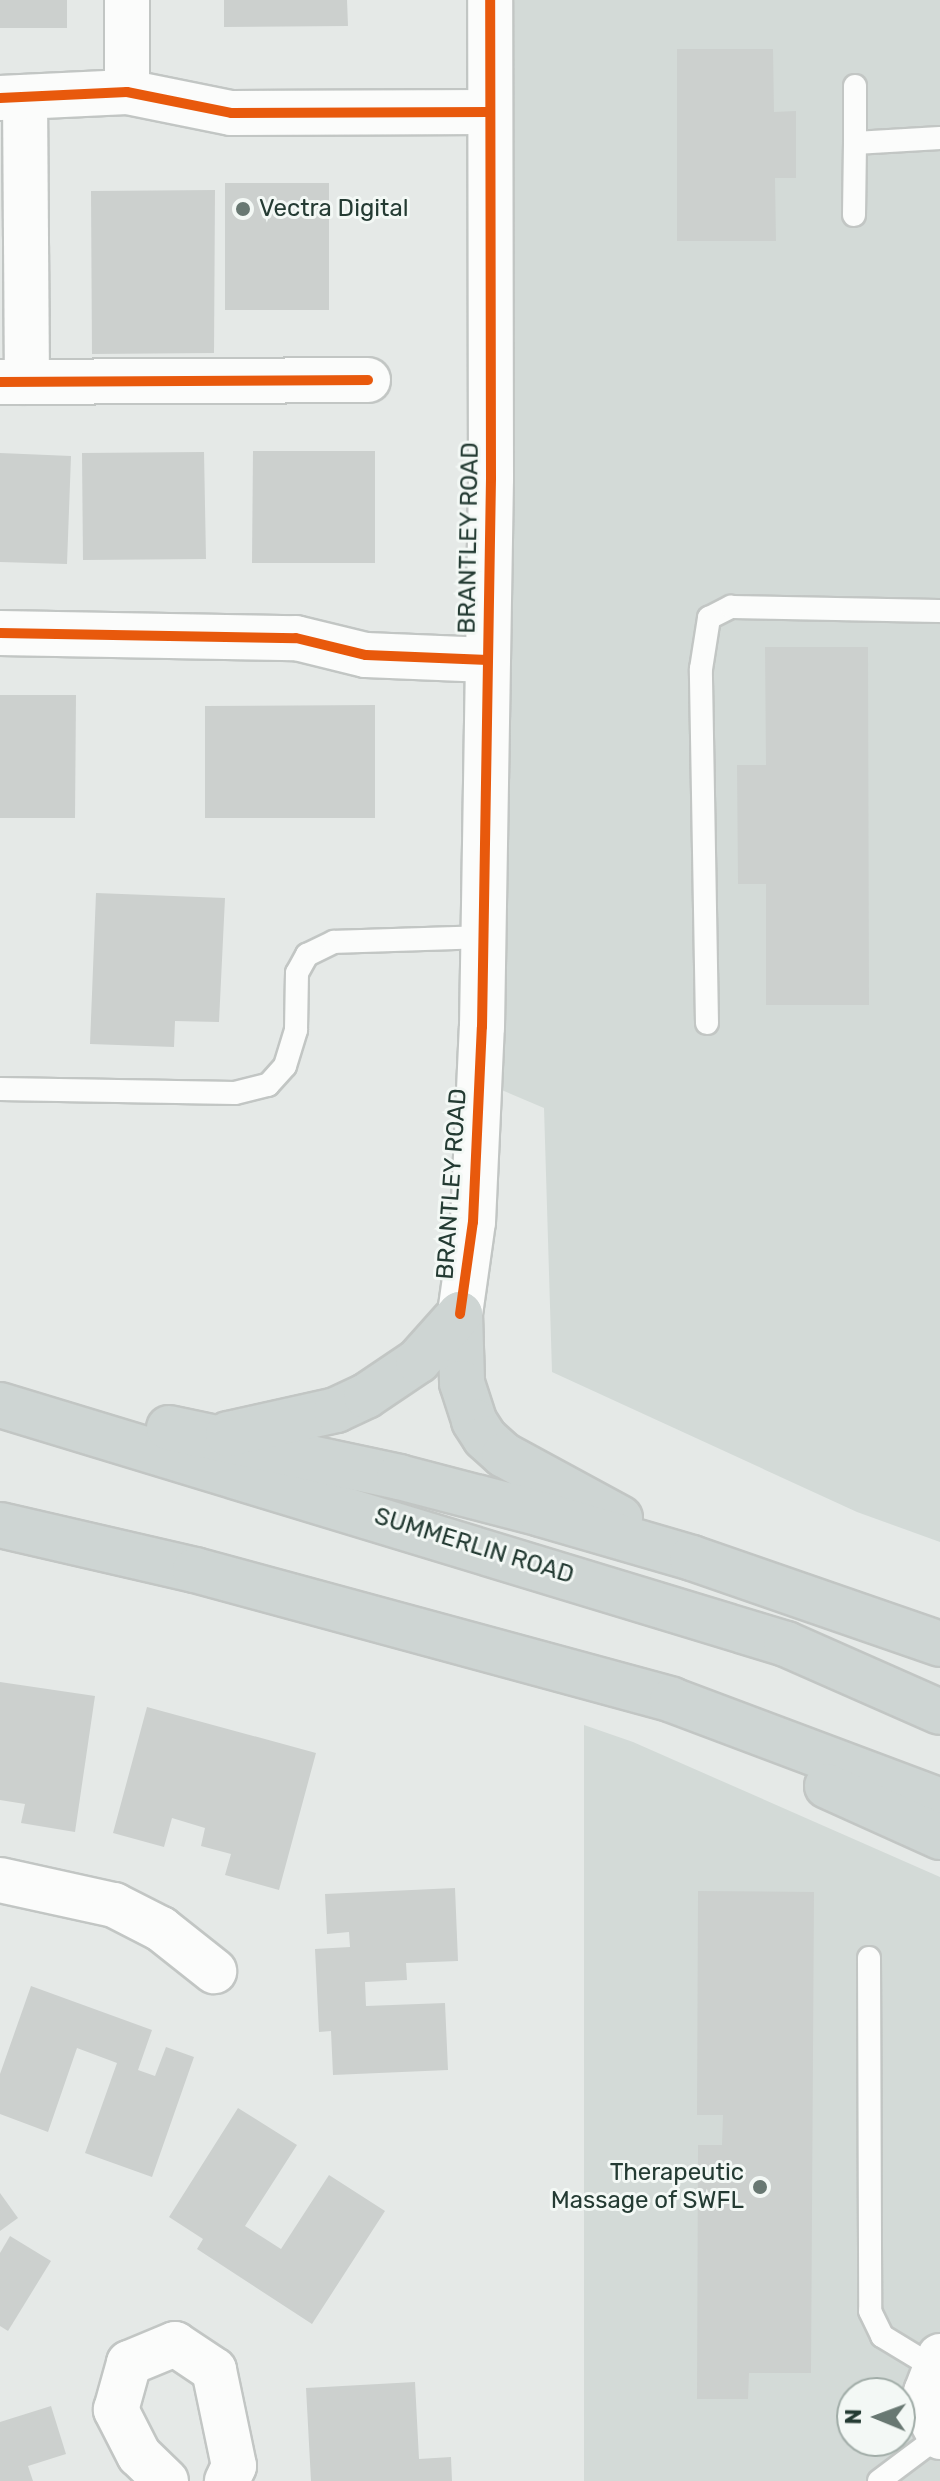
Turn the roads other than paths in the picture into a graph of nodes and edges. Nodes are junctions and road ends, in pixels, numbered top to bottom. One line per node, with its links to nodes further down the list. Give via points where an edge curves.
1 (127, 0): 4 (street)
2 (490, 0): 6 (street, BRANTLEY ROAD)
3 (855, 86): 8 (lane)
4 (127, 92): 5 (street); 6 (street, via 231,113)
5 (12, 98): 11 (street)
6 (490, 112): 14 (street, BRANTLEY ROAD)
7 (940, 138): 8 (lane)
8 (855, 143): 9 (lane)
9 (854, 215)
10 (368, 380): 11 (street)
11 (14, 382)
12 (940, 611): 16 (lane, via 731,607 709,618 701,669)
13 (0, 633): 14 (street, via 296,638 366,655)
14 (488, 660): 15 (street, BRANTLEY ROAD)
15 (484, 937): 17 (lane, via 334,942 307,955 297,973 296,1030 285,1066 268,1085 235,1093); 18 (street, BRANTLEY ROAD, via 473,1222)
16 (707, 1023)
17 (0, 1089)
18 (460, 1314): 21 (main road, via 418,1361 366,1396 336,1410); 23 (main road, via 462,1383 485,1438 504,1455)
19 (0, 1397): 21 (main road)
20 (0, 1405): 26 (main road, SUMMERLIN ROAD, via 786,1644)
21 (215, 1437): 23 (main road, via 399,1477)
22 (0, 1525): 24 (main road)
23 (692, 1558): 25 (main road)
24 (328, 1606): 27 (main road, via 672,1700); 28 (main road, via 608,1698 805,1776)
25 (940, 1644)
26 (940, 1712)
27 (940, 1801)
28 (940, 1837)
29 (0, 1880): 31 (street, via 114,1905 161,1929)
30 (869, 1958): 32 (lane, via 870,2311 882,2336)
31 (214, 1971)
32 (936, 2362): 33 (street, via 926,2392 928,2414)
33 (940, 2436): 36 (lane)
34 (166, 2481): 35 (street, via 139,2455 116,2410 129,2363 175,2344 214,2370 234,2466)
35 (227, 2481)
36 (879, 2481)

